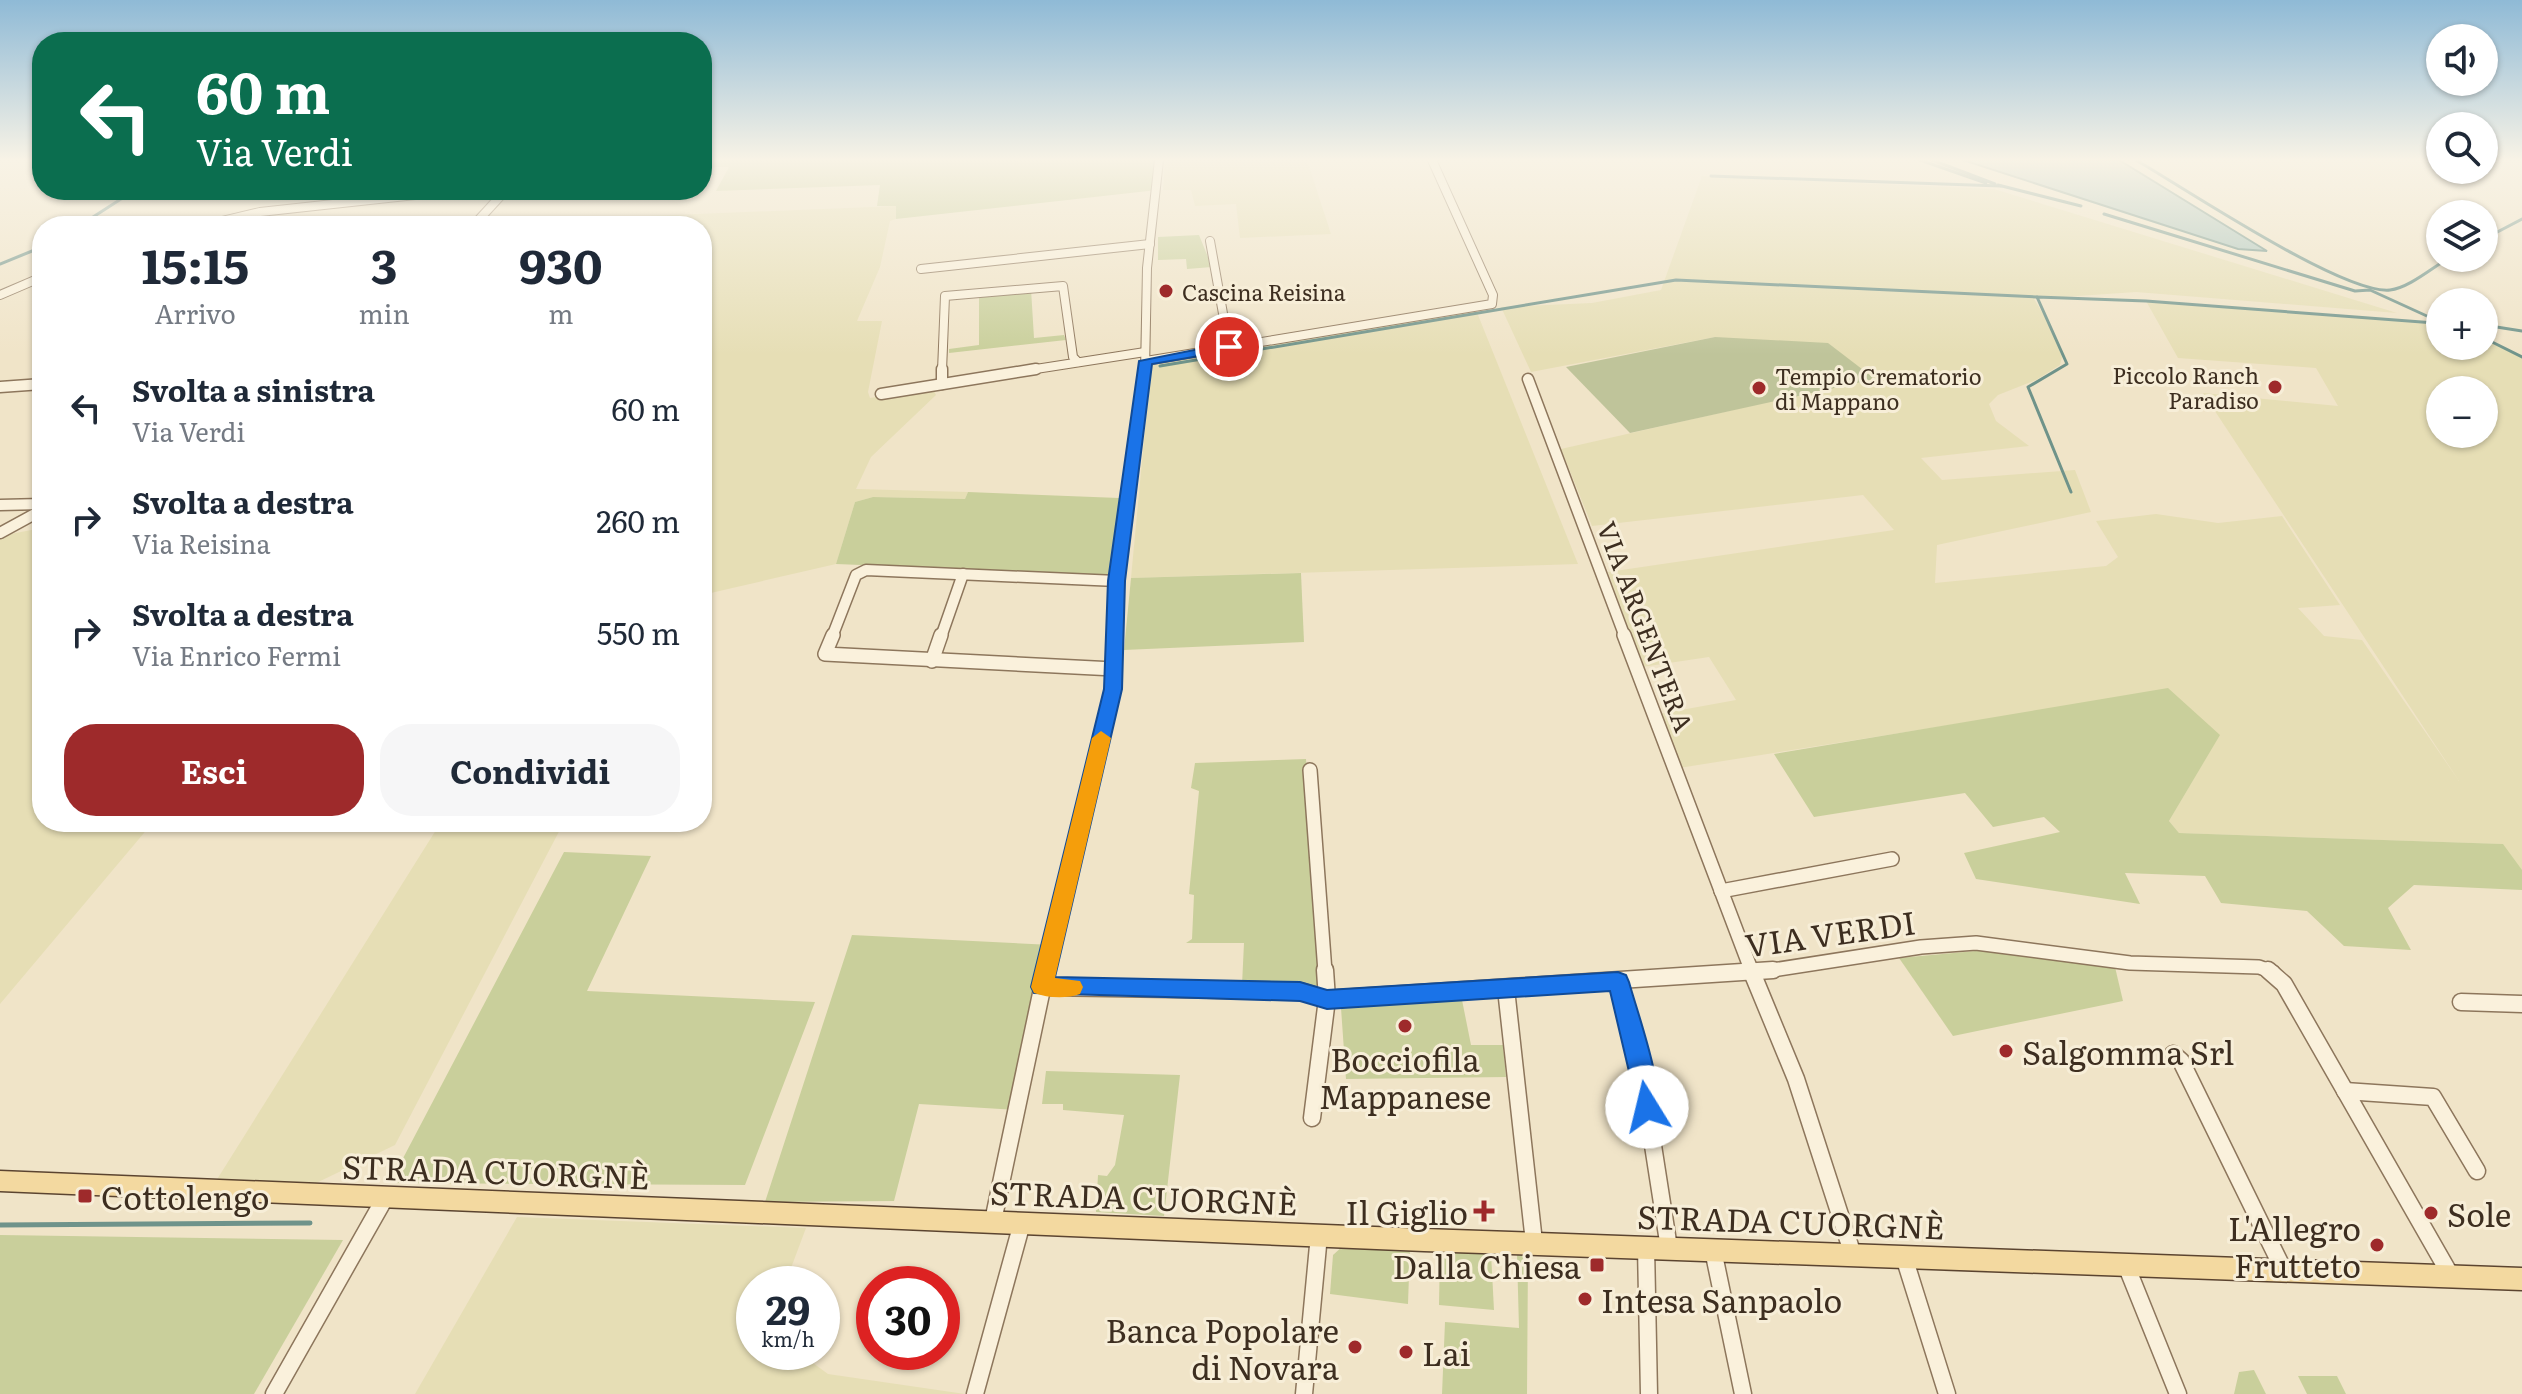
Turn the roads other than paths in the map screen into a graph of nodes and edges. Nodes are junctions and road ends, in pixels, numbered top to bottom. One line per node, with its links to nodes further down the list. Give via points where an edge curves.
1 (1152, 225): 4 (street)
2 (1461, 225): 8 (street, via 1493,295 1494,301 1485,306)
3 (1210, 241): 8 (street)
4 (1150, 244): 5 (street); 9 (street)
5 (921, 269)
6 (32, 281): 7 (street)
7 (0, 295)
8 (1229, 347): 9 (street)
9 (1146, 356): 10 (street); 21 (street)
10 (1078, 362): 12 (street); 12 (street, via 1063,286 945,296)
11 (1528, 379): 26 (street, VIA ARGENTERA)
12 (942, 384): 15 (street)
13 (32, 385): 14 (street)
14 (0, 387)
15 (881, 394)
16 (0, 505): 17 (street)
17 (32, 507)
18 (32, 513): 19 (street)
19 (0, 533)
20 (963, 574): 21 (street); 22 (street); 22 (street, via 866,570 856,575 825,654)
21 (1117, 581): 23 (street)
22 (932, 661): 23 (street)
23 (1114, 669): 29 (street)
24 (1310, 770): 31 (street)
25 (1892, 859): 26 (street)
26 (1721, 891): 27 (street, VIA ARGENTERA)
27 (1752, 973): 28 (street, VIA VERDI); 35 (street, VIA VERDI, via 1976,943 2130,963 2265,968 2284,984); 47 (street, VIA ARGENTERA, via 1796,1079)
28 (1618, 982): 30 (street, VIA VERDI); 45 (street, via 1640,1062)
29 (1042, 987): 31 (street, VIA VERDI, via 1300,991); 40 (street)
30 (1506, 989): 31 (street, VIA VERDI); 43 (street)
31 (1327, 999): 36 (street)
32 (2461, 1002): 33 (street)
33 (2522, 1004)
34 (2173, 1054): 50 (street)
35 (2345, 1091): 37 (street, via 2433,1097); 51 (street, VIA VERDI)
36 (1312, 1118)
37 (2477, 1171)
38 (0, 1181): 39 (main road, STRADA CUORGNÈ)
39 (385, 1198): 40 (main road, STRADA CUORGNÈ); 53 (street)
40 (993, 1221): 41 (main road, STRADA CUORGNÈ)
41 (1022, 1223): 42 (main road, STRADA CUORGNÈ); 54 (street)
42 (1319, 1235): 43 (main road, STRADA CUORGNÈ); 55 (street)
43 (1534, 1242): 44 (main road, STRADA CUORGNÈ)
44 (1646, 1247): 45 (main road, STRADA CUORGNÈ); 56 (street)
45 (1669, 1248): 46 (main road, STRADA CUORGNÈ)
46 (1713, 1250): 47 (main road, STRADA CUORGNÈ); 57 (street)
47 (1853, 1255): 48 (main road, STRADA CUORGNÈ)
48 (1904, 1257): 49 (main road, STRADA CUORGNÈ); 58 (street)
49 (2126, 1265): 50 (main road, STRADA CUORGNÈ); 59 (street)
50 (2285, 1273): 51 (main road, STRADA CUORGNÈ)
51 (2451, 1276): 52 (main road, STRADA CUORGNÈ)
52 (2522, 1279)
53 (274, 1394)
54 (975, 1394)
55 (1304, 1394)
56 (1649, 1394)
57 (1743, 1394)
58 (1947, 1394)
59 (2178, 1394)

